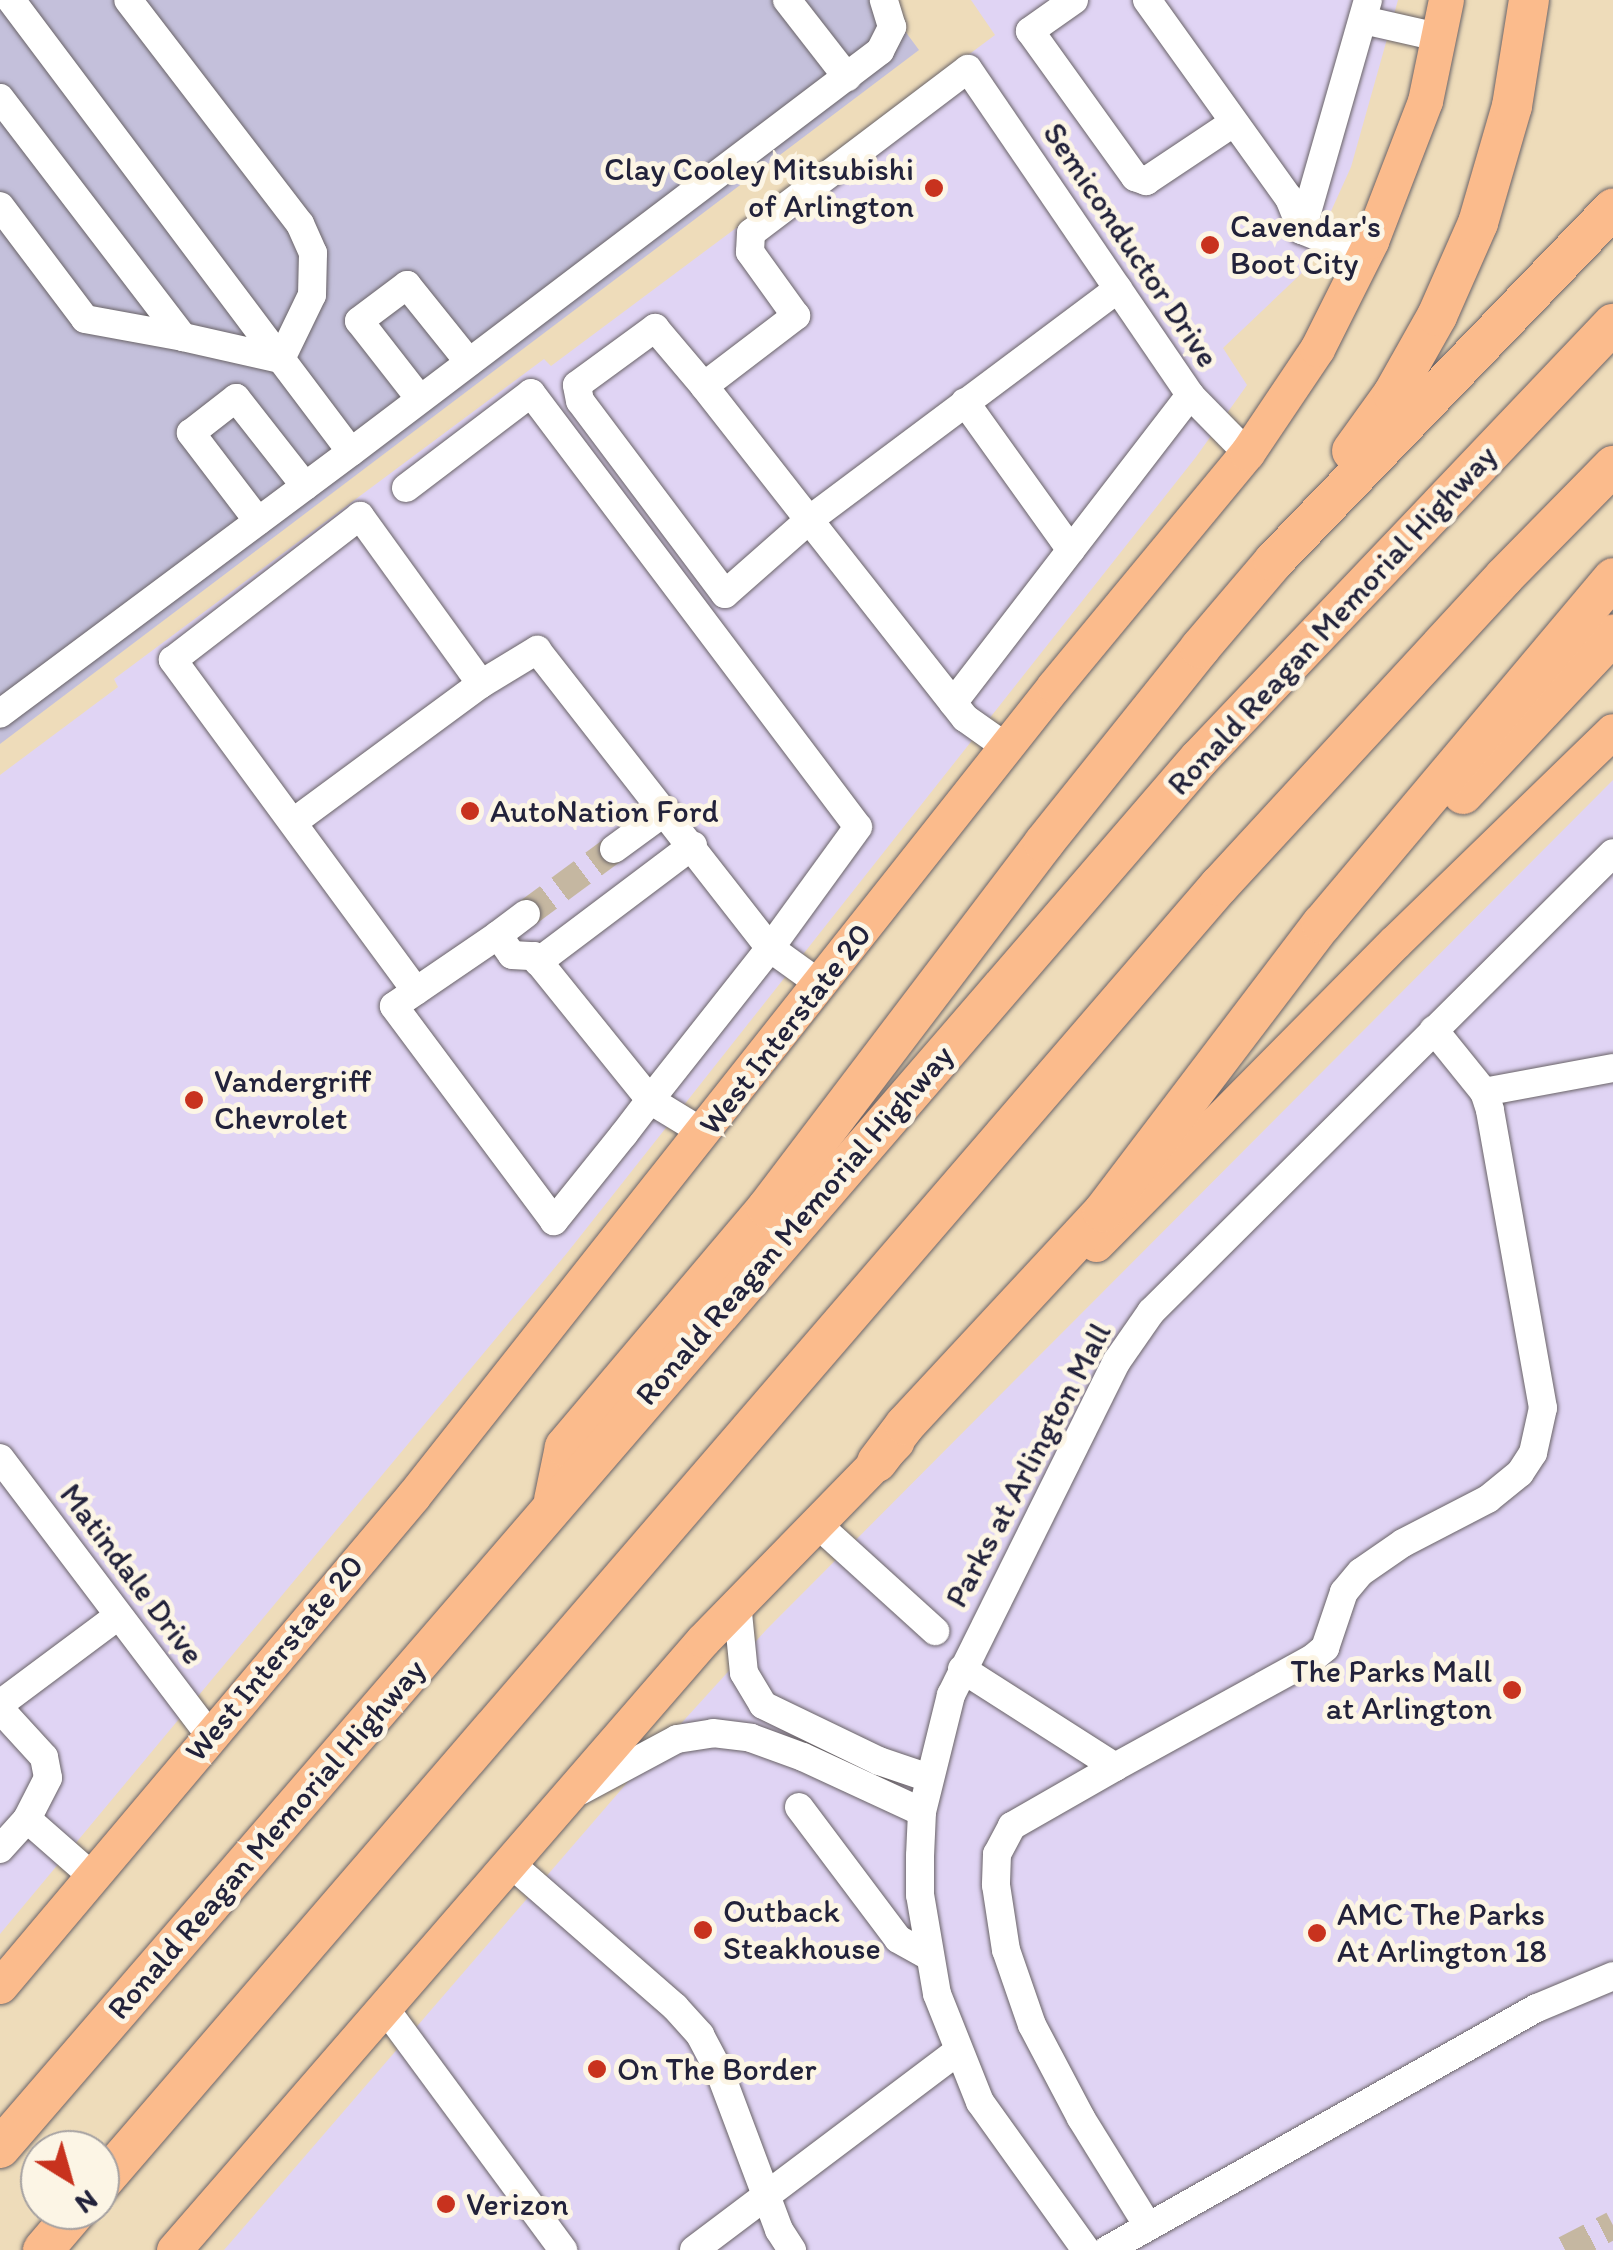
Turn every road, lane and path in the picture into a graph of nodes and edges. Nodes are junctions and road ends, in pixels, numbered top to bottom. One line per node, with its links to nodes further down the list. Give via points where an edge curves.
1 (11, 0): 21 (street)
2 (128, 0): 21 (street, via 300,224 313,253 312,295)
3 (787, 0): 11 (street)
4 (884, 0): 11 (street, via 892,27 880,51)
5 (1074, 0): 13 (street, via 1030,31 1134,177 1146,181)
6 (1147, 0): 13 (street)
7 (1446, 0): 10 (main road, West Interstate 20)
8 (1529, 0): 35 (highway, via 1498,156 1478,223 1437,316 1393,394)
9 (1366, 10): 10 (street); 16 (street)
10 (1438, 37): 17 (main road, West Interstate 20, via 1425,100)
11 (847, 76): 22 (street)
12 (0, 98): 20 (street)
13 (1232, 123): 16 (street, via 1289,198)
14 (0, 206): 20 (street, via 85,319)
15 (1613, 209): 35 (highway)
16 (1302, 230): 17 (street)
17 (1363, 256): 28 (main road, West Interstate 20, via 1316,349)
18 (1118, 290): 23 (street, Semiconductor Drive, via 968,69 751,232 750,252 796,316); 24 (street, Semiconductor Drive); 26 (street)
19 (1613, 324): 62 (highway, Ronald Reagan Memorial Highway, via 1199,759)
20 (183, 337): 21 (street)
21 (281, 359): 27 (street)
22 (469, 362): 25 (street); 25 (street, via 407,284 359,321)
23 (704, 386): 32 (street); 32 (street, via 655,328 577,385 580,401 725,594)
24 (1190, 395): 28 (street, Semiconductor Drive); 34 (street)
25 (420, 399): 27 (street)
26 (965, 402): 32 (street); 34 (street)
27 (351, 452): 30 (street)
28 (1246, 453): 42 (main road, West Interstate 20)
29 (1613, 466): 85 (highway, via 1193,916)
30 (304, 486): 33 (street); 33 (street, via 236,398 191,433)
31 (406, 488): 50 (street, via 531,393 858,827)
32 (808, 520): 39 (street)
33 (258, 521): 40 (street)
34 (1071, 550): 39 (street)
35 (1274, 561): 62 (highway, via 1044,843 767,1208 565,1447)
36 (1613, 578): 58 (highway, via 1322,924)
37 (1613, 635): 58 (highway, via 1401,859)
38 (480, 684): 43 (street, via 536,650); 44 (street); 44 (street, via 360,516 172,660)
39 (953, 703): 42 (street)
40 (0, 714)
41 (1613, 732): 61 (main road)
42 (1006, 747): 52 (main road, West Interstate 20)
43 (666, 811): 45 (street); 46 (street)
44 (295, 821): 53 (street)
45 (693, 845): 50 (street); 51 (street)
46 (614, 850)
47 (1613, 853): 54 (street, Parks at Arlington Mall)
48 (526, 914): 49 (street)
49 (498, 935): 51 (street, via 512,954); 53 (street)
50 (770, 948): 52 (street); 57 (street)
51 (538, 962): 57 (street)
52 (820, 984): 59 (main road, West Interstate 20)
53 (416, 991): 57 (street, via 394,1006 554,1221)
54 (1434, 1030): 56 (street); 67 (street, Parks at Arlington Mall, via 1150,1312 1117,1362)
55 (1613, 1068): 56 (street)
56 (1484, 1092): 70 (street, via 1543,1408 1533,1453 1488,1499 1361,1572 1344,1592 1333,1634 1313,1658)
57 (650, 1100): 59 (street)
58 (1186, 1108): 61 (highway, via 1103,1212)
59 (704, 1132): 69 (main road, West Interstate 20, via 413,1496)
60 (0, 1458): 65 (street, Matindale Drive)
61 (877, 1462): 63 (main road)
62 (554, 1504): 84 (highway, Ronald Reagan Memorial Highway)
63 (816, 1523): 64 (main road); 66 (street)
64 (737, 1603): 71 (street, via 744,1672 763,1705 879,1762); 72 (main road)
65 (118, 1616): 68 (street); 69 (street, Matindale Drive)
66 (935, 1631)
67 (962, 1669): 70 (street); 71 (street, Parks at Arlington Mall)
68 (0, 1707): 75 (street, via 44,1756 48,1778)
69 (208, 1733): 78 (main road, West Interstate 20)
70 (1115, 1766): 87 (street, via 1012,1826 997,1854 996,1885 1021,2001 1081,2118)
71 (929, 1778): 74 (street, Parks at Arlington Mall)
72 (565, 1799): 74 (street, via 676,1739 713,1733 751,1738 802,1757); 77 (main road)
73 (799, 1807): 79 (street, via 898,1939)
74 (922, 1812): 79 (street, Parks at Arlington Mall, via 920,1895)
75 (27, 1819): 76 (street); 78 (street)
76 (0, 1849)
77 (510, 1863): 82 (main road); 86 (street, via 700,2035 720,2070)
78 (93, 1877): 81 (main road, West Interstate 20)
79 (929, 1956): 83 (street, Parks at Arlington Mall)
80 (1613, 1976): 87 (street, via 1537,2008)
81 (0, 1986)
82 (384, 2007): 90 (main road); 91 (street)
83 (956, 2052): 86 (street); 94 (street, Parks at Arlington Mall, via 999,2131)
84 (0, 2148)
85 (120, 2161)
86 (767, 2196): 92 (street); 93 (street)
87 (1148, 2226): 95 (street)
88 (60, 2230): 89 (highway)
89 (43, 2250)
90 (174, 2250)
91 (563, 2250)
92 (694, 2250)
93 (792, 2250)
94 (1086, 2250)
95 (1107, 2250)

